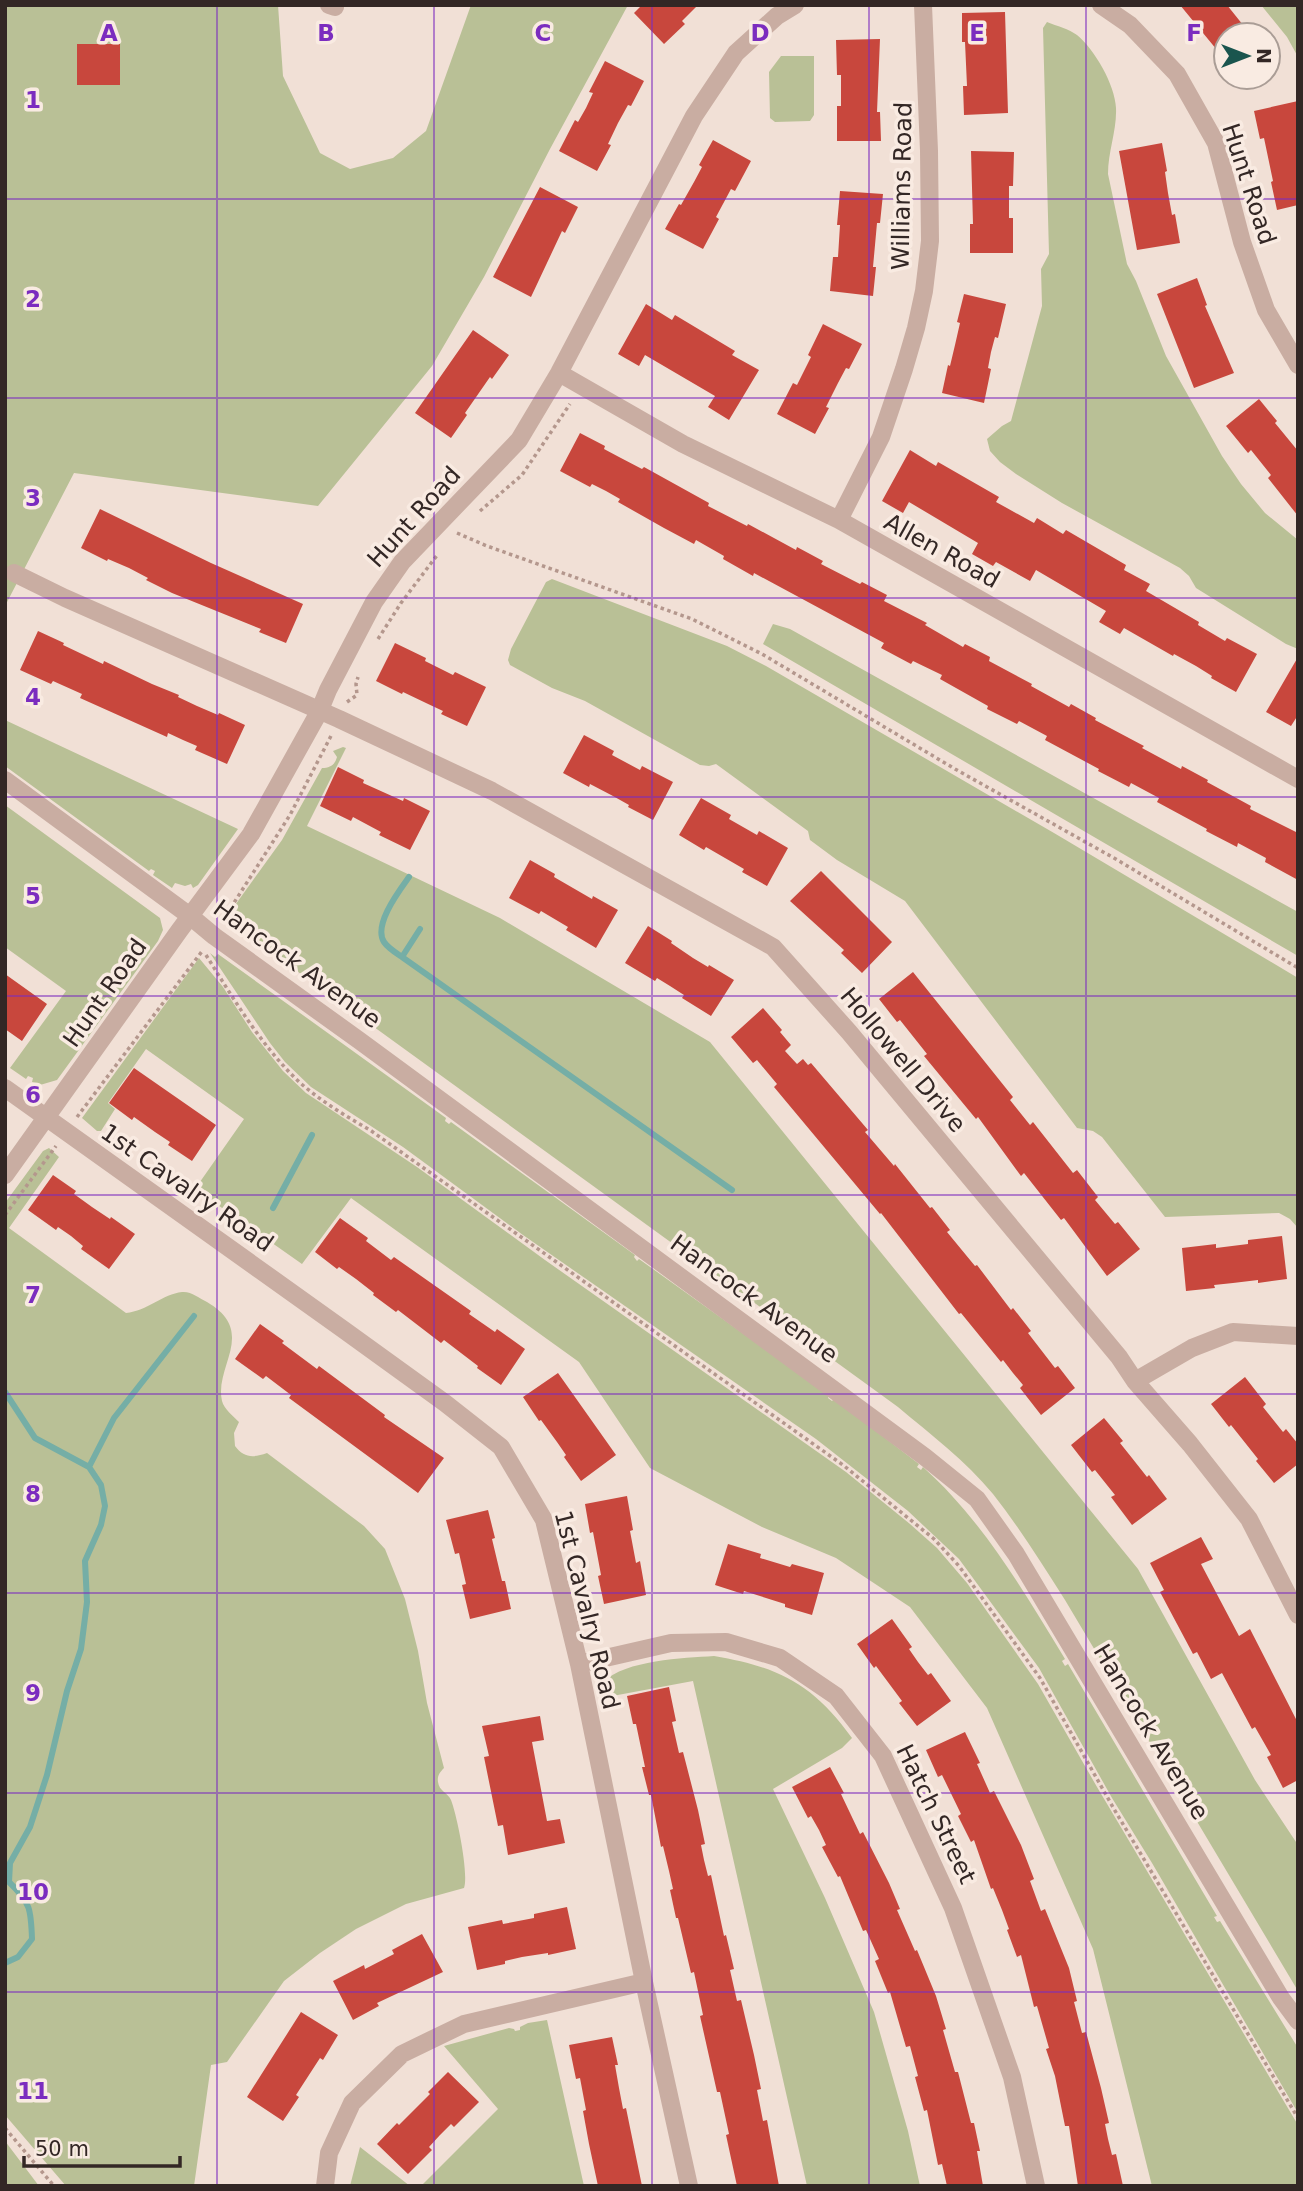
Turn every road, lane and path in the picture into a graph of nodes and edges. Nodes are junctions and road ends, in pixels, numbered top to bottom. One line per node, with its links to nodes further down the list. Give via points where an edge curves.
1 (795, 5): 5 (street, Hunt Road, via 736,54 694,116)
2 (923, 5): 6 (street, Williams Road, via 930,241 924,290 881,437)
3 (1101, 5): 4 (street, Hunt Road, via 1130,25 1177,74 1216,143 1266,310)
4 (1298, 365)
5 (559, 373): 6 (street, Allen Road, via 683,444); 9 (street, Hunt Road, via 519,440 402,562 374,602)
6 (839, 520): 10 (street, Allen Road)
7 (455, 532): 13 (path, via 692,619 762,654)
8 (14, 573): 9 (street, Hollowell Drive)
9 (319, 712): 12 (street, Hunt Road, via 251,834); 20 (street, Hollowell Drive, via 492,791 774,947)
10 (1298, 779)
11 (5, 780): 12 (street, Hancock Avenue)
12 (190, 916): 15 (street, Hunt Road); 24 (street, Hancock Avenue, via 977,1499 1016,1554)
13 (1298, 968)
14 (5, 1088): 15 (street, 1st Cavalry Road)
15 (47, 1117): 16 (street, 1st Cavalry Road); 17 (street, Hunt Road)
16 (66, 1132): 18 (path); 22 (street, 1st Cavalry Road, via 501,1447 544,1520); 25 (path, via 203,950 249,1022 297,1079 331,1107 844,1465 934,1539 959,1566 1040,1678)
17 (5, 1175)
18 (5, 1215)
19 (1298, 1336): 20 (street, via 1233,1332 1192,1348)
20 (1135, 1381): 21 (street, Hollowell Drive, via 1249,1519)
21 (1298, 1615)
22 (579, 1664): 23 (street, 1st Cavalry Road); 30 (street, Hatch Street, via 671,1643 726,1643 780,1658 835,1696 883,1756 953,1908 1012,2077)
23 (644, 1982): 28 (street, via 464,2024 402,2054 352,2103 330,2153); 29 (street, 1st Cavalry Road)
24 (1298, 2021)
25 (1298, 2118)
26 (5, 2128): 27 (path)
27 (54, 2186)
28 (325, 2186)
29 (689, 2186)
30 (1036, 2186)

